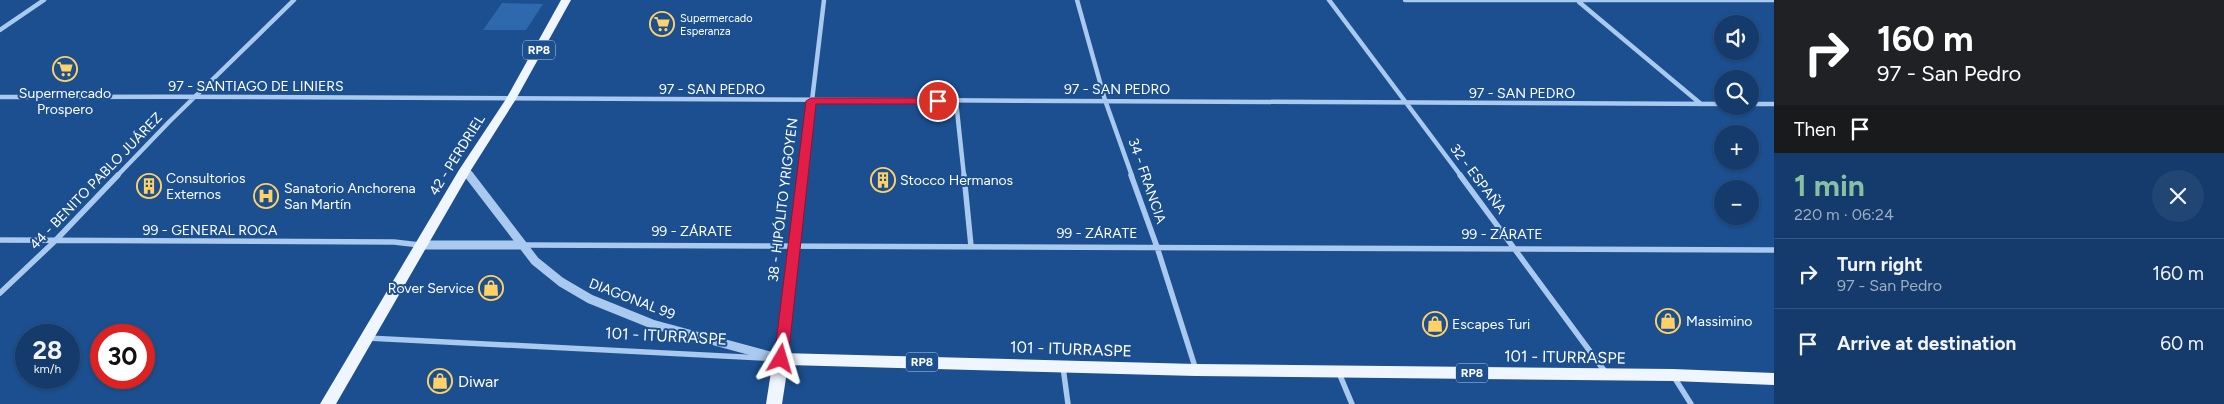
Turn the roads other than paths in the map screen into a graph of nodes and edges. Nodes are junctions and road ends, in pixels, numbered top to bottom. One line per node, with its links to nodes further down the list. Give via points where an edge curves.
1 (44, 0): 10 (street)
2 (294, 0): 12 (street, 44 - BENITO PABLO JUÁREZ)
3 (566, 0): 13 (main road, 42 - PERDRIEL / RP8)
4 (824, 0): 15 (street, 38 - HIPÓLITO YRIGOYEN)
5 (1077, 0): 14 (street, 34 - FRANCIA)
6 (1329, 0): 17 (street, 32 - ESPAÑA)
7 (1405, 0): 9 (street)
8 (1774, 0): 9 (street)
9 (1578, 1): 18 (street)
10 (0, 30)
11 (0, 97): 12 (street, 97 - SANTIAGO DE LINIERS)
12 (194, 98): 13 (street, 97 - SANTIAGO DE LINIERS); 24 (street, 44 - BENITO PABLO JUÁREZ)
13 (511, 99): 15 (street, 97 - SAN PEDRO); 22 (main road, 42 - PERDRIEL / RP8)
14 (1105, 100): 16 (street, 97 - SAN PEDRO); 17 (street, 97 - SAN PEDRO); 29 (street, 34 - FRANCIA)
15 (811, 101): 16 (street, 97 - SAN PEDRO); 27 (street, 38 - HIPÓLITO YRIGOYEN)
16 (956, 101): 28 (street)
17 (1407, 104): 18 (street, 97 - SAN PEDRO); 30 (street, 32 - ESPAÑA)
18 (1701, 104): 19 (street, 97 - SAN PEDRO)
19 (1714, 104)
20 (1759, 104): 21 (street)
21 (1774, 104)
22 (465, 170): 25 (main road, 42 - PERDRIEL / RP8); 26 (street, DIAGONAL 99)
23 (0, 240): 24 (street, 99 - GENERAL ROCA)
24 (55, 241): 25 (street, 99 - GENERAL ROCA, via 394,242); 32 (street, 44 - BENITO PABLO JUÁREZ)
25 (421, 245): 26 (street, 99 - ZÁRATE); 33 (main road, 42 - PERDRIEL / RP8)
26 (521, 245): 27 (street, 99 - ZÁRATE); 34 (street, DIAGONAL 99, via 547,272 607,307 670,329)
27 (794, 245): 28 (street, 99 - ZÁRATE); 34 (street, 38 - HIPÓLITO YRIGOYEN)
28 (971, 246): 29 (street, 99 - ZÁRATE)
29 (1157, 247): 30 (street, 99 - ZÁRATE); 36 (street, 34 - FRANCIA)
30 (1515, 248): 31 (street, 99 - ZÁRATE); 38 (street, 32 - ESPAÑA)
31 (1774, 250)
32 (0, 294)
33 (366, 338): 34 (street, 101 - ITURRASPE); 41 (main road, 42 - PERDRIEL / RP8)
34 (781, 359): 35 (main road, 101 - ITURRASPE / RP8); 42 (main road, 38 - HIPÓLITO YRIGOYEN)
35 (1063, 366): 36 (main road, 101 - ITURRASPE / RP8); 43 (street)
36 (1196, 370): 37 (main road, 101 - ITURRASPE / RP8)
37 (1338, 373): 38 (main road, 101 - ITURRASPE / RP8); 44 (street)
38 (1607, 374): 39 (main road, 101 - ITURRASPE / RP8)
39 (1673, 375): 40 (main road, 101 - ITURRASPE / RP8); 45 (street)
40 (1774, 379)
41 (328, 404)
42 (774, 404)
43 (1068, 404)
44 (1352, 404)
45 (1691, 404)

